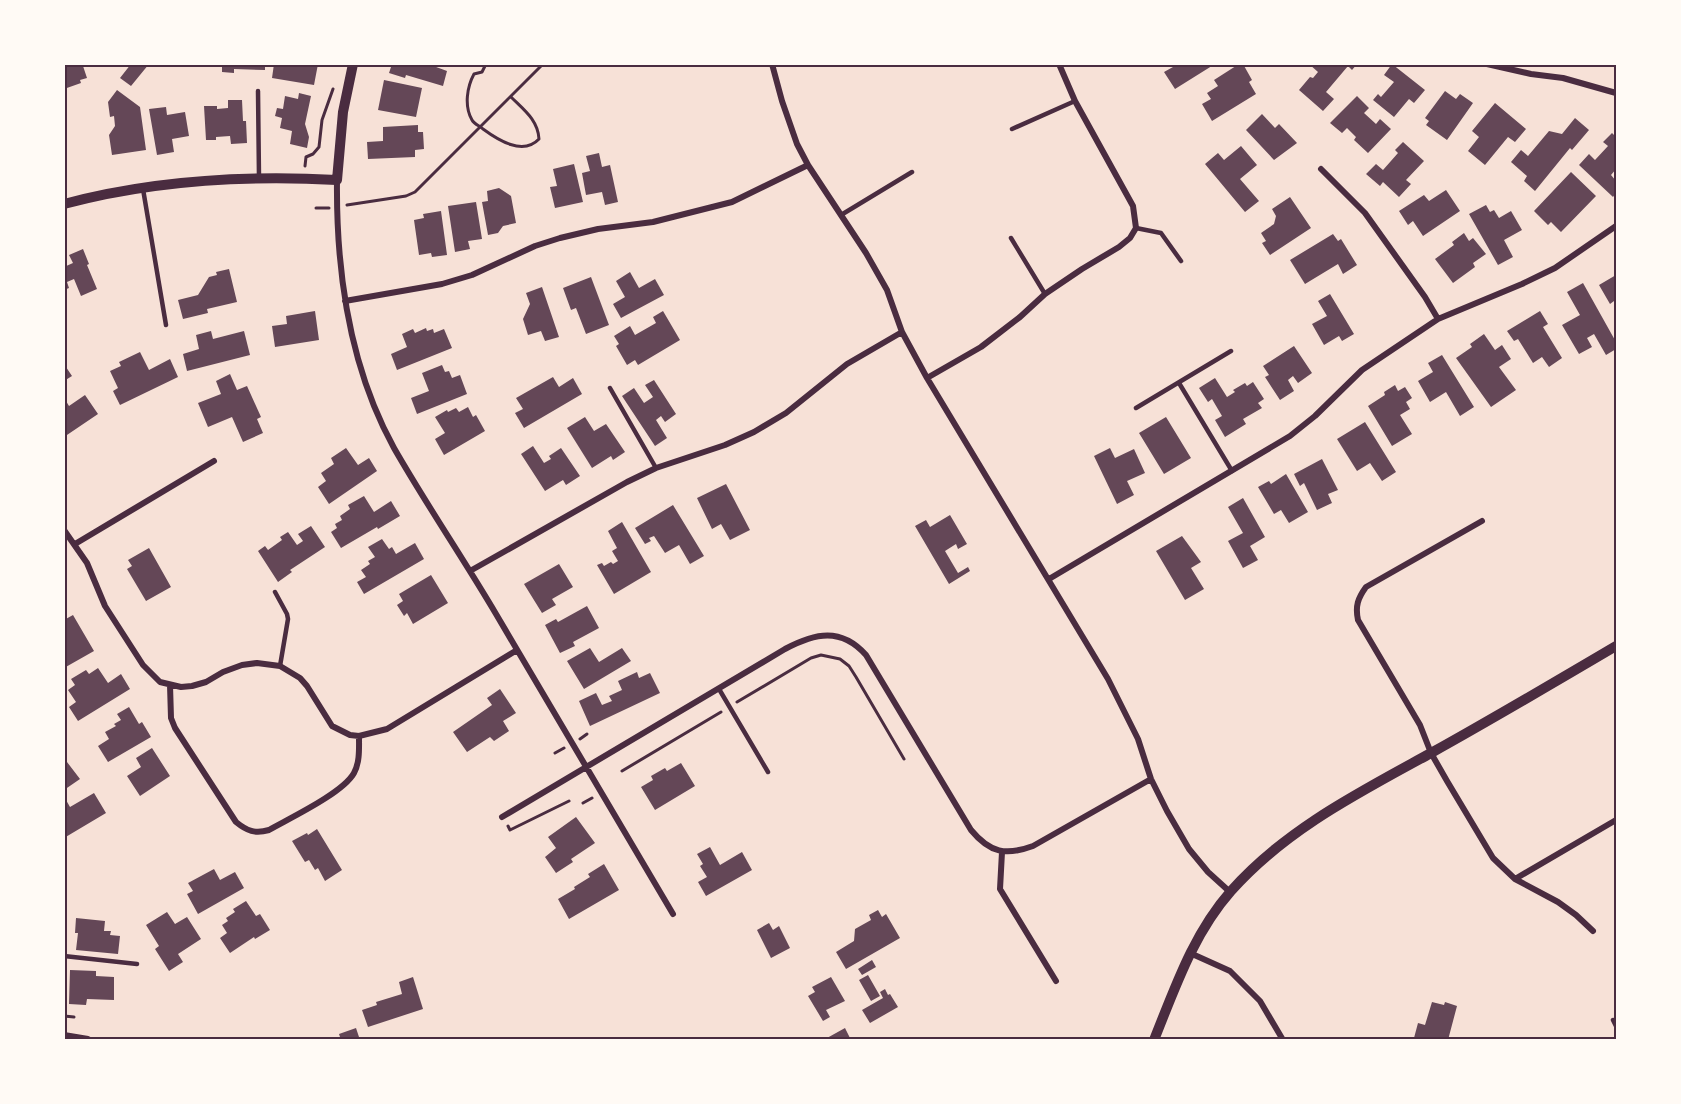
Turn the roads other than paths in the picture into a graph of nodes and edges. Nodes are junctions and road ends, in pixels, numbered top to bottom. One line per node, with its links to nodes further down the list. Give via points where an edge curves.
1 (353, 64): 13 (street, via 343,112)
2 (772, 64): 9 (street, via 782,101)
3 (1059, 64): 7 (street)
4 (1487, 64): 6 (street)
5 (258, 91): 12 (lane)
6 (1617, 93)
7 (1075, 101): 8 (lane); 18 (street, via 1133,206)
8 (1012, 129)
9 (808, 165): 16 (street); 22 (street, via 732,202 653,222 560,238 442,284)
10 (1321, 169): 23 (street, via 1365,213)
11 (912, 172): 16 (lane)
12 (259, 178): 13 (street); 14 (street)
13 (337, 180): 22 (street)
14 (142, 186): 15 (street); 24 (lane)
15 (64, 204)
16 (841, 215): 25 (street, via 887,290)
17 (1617, 226): 23 (street, via 1556,268)
18 (1136, 228): 20 (lane, via 1161,233); 21 (street, via 1119,247)
19 (1011, 238): 21 (lane)
20 (1181, 261)
21 (1045, 294): 27 (street, via 981,347)
22 (345, 301): 37 (street, via 368,386 394,447)
23 (1438, 319): 33 (street, via 1362,370 1290,436)
24 (166, 325)
25 (902, 332): 27 (street); 32 (street, via 847,364 786,413 754,432)
26 (1231, 351): 28 (lane)
27 (927, 378): 38 (street)
28 (1179, 383): 30 (lane); 33 (lane)
29 (610, 388): 32 (lane)
30 (1136, 408)
31 (214, 461): 36 (street)
32 (657, 468): 37 (street)
33 (1232, 471): 38 (street)
34 (1482, 521): 46 (street, via 1366,587 1356,608 1358,620 1420,724)
35 (64, 530): 36 (street)
36 (75, 543): 43 (street, via 105,606 143,664 153,676)
37 (470, 571): 41 (street)
38 (1049, 579): 49 (street, via 1131,723)
39 (275, 591): 42 (lane, via 288,619)
40 (1617, 646): 46 (street)
41 (517, 650): 45 (street, via 387,729); 47 (street)
42 (280, 666): 43 (street, via 242,665 192,686); 45 (street, via 307,686 332,726)
43 (170, 685): 45 (street, via 175,728 236,822 250,832 269,830 341,788 355,771)
44 (719, 689): 47 (street); 48 (lane); 52 (street, via 816,635 856,644 971,830 980,842)
45 (359, 736)
46 (1431, 753): 53 (street, via 1479,838); 54 (street, via 1287,838)
47 (586, 767): 50 (street); 55 (street)
48 (768, 772)
49 (1151, 779): 52 (street, via 1033,846); 54 (street, via 1190,849)
50 (502, 817)
51 (1617, 820): 53 (street)
52 (1002, 852): 60 (street, via 1000,889)
53 (1515, 879): 56 (street, via 1558,902)
54 (1230, 892): 57 (street)
55 (673, 914)
56 (1593, 931)
57 (1190, 952): 65 (street); 66 (street, via 1230,970 1260,1000)
58 (64, 956): 59 (lane)
59 (136, 964)
60 (1056, 981)
61 (1613, 1020): 62 (lane)
62 (1617, 1026)
63 (64, 1035): 64 (street)
64 (88, 1039)
65 (1154, 1040)
66 (1282, 1040)

